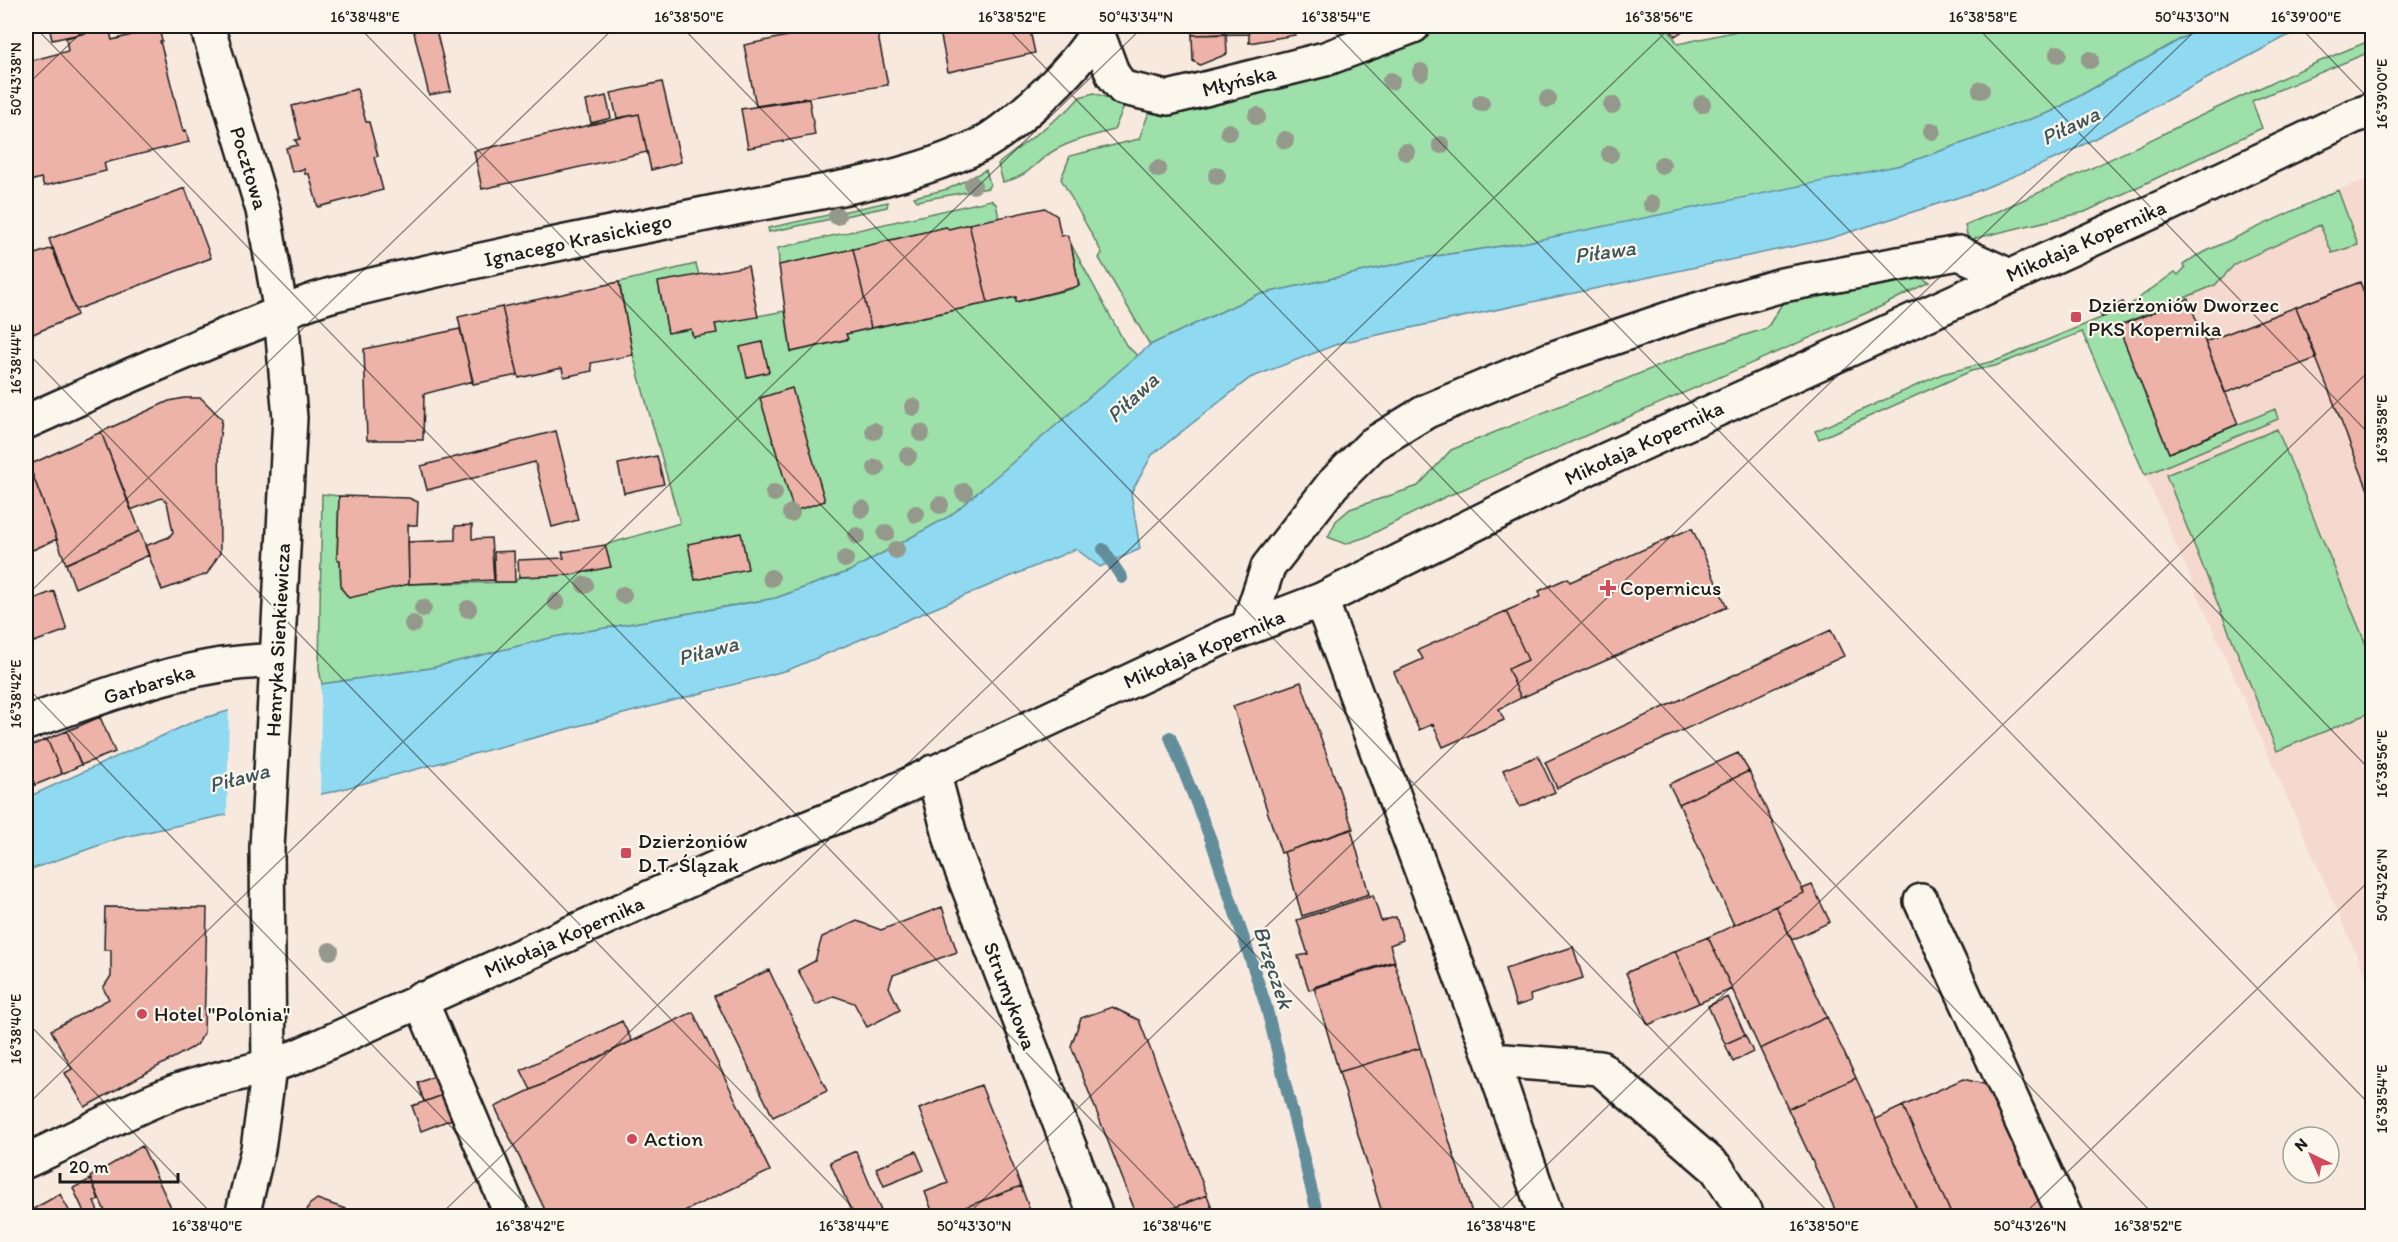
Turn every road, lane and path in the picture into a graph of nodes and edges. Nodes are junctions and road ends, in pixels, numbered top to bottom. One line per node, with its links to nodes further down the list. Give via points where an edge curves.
1 (207, 26): 6 (street, Pocztowa, via 263,210)
2 (1413, 26): 3 (street, Młyńska, via 1325,58 1168,98 1123,88 1113,75)
3 (1098, 28): 6 (street, Ignacego Krasickiego, via 1056,84 1013,123 981,144 945,158 830,189 500,255 332,295)
4 (2373, 110): 5 (street, Mikołaja Kopernika)
5 (2010, 276): 8 (street, Mikołaja Kopernika, via 1588,468); 9 (street, via 1959,253 1782,285 1551,359 1427,411 1373,444 1333,484 1268,567)
6 (281, 313): 7 (street, Ignacego Krasickiego, via 170,357); 10 (street, Henryka Sienkiewicza, via 290,418)
7 (26, 422)
8 (1321, 600): 9 (street, Mikołaja Kopernika); 15 (street)
9 (1248, 627): 12 (street, Mikołaja Kopernika)
10 (276, 669): 11 (street, Garbarska, via 244,660 184,671); 16 (street, Henryka Sienkiewicza, via 267,848)
11 (26, 723)
12 (933, 772): 14 (street, Mikołaja Kopernika, via 485,974); 20 (street, Strumykowa, via 954,850)
13 (1921, 901): 23 (street)
14 (420, 999): 16 (street, Mikołaja Kopernika); 19 (street)
15 (1492, 1060): 21 (street); 22 (street, via 1600,1068 1717,1169)
16 (269, 1068): 17 (street, Mikołaja Kopernika, via 174,1092); 18 (street, Henryka Sienkiewicza, via 258,1149)
17 (26, 1161)
18 (242, 1216)
19 (512, 1216)
20 (1096, 1216)
21 (1546, 1216)
22 (1747, 1216)
23 (2065, 1216)

